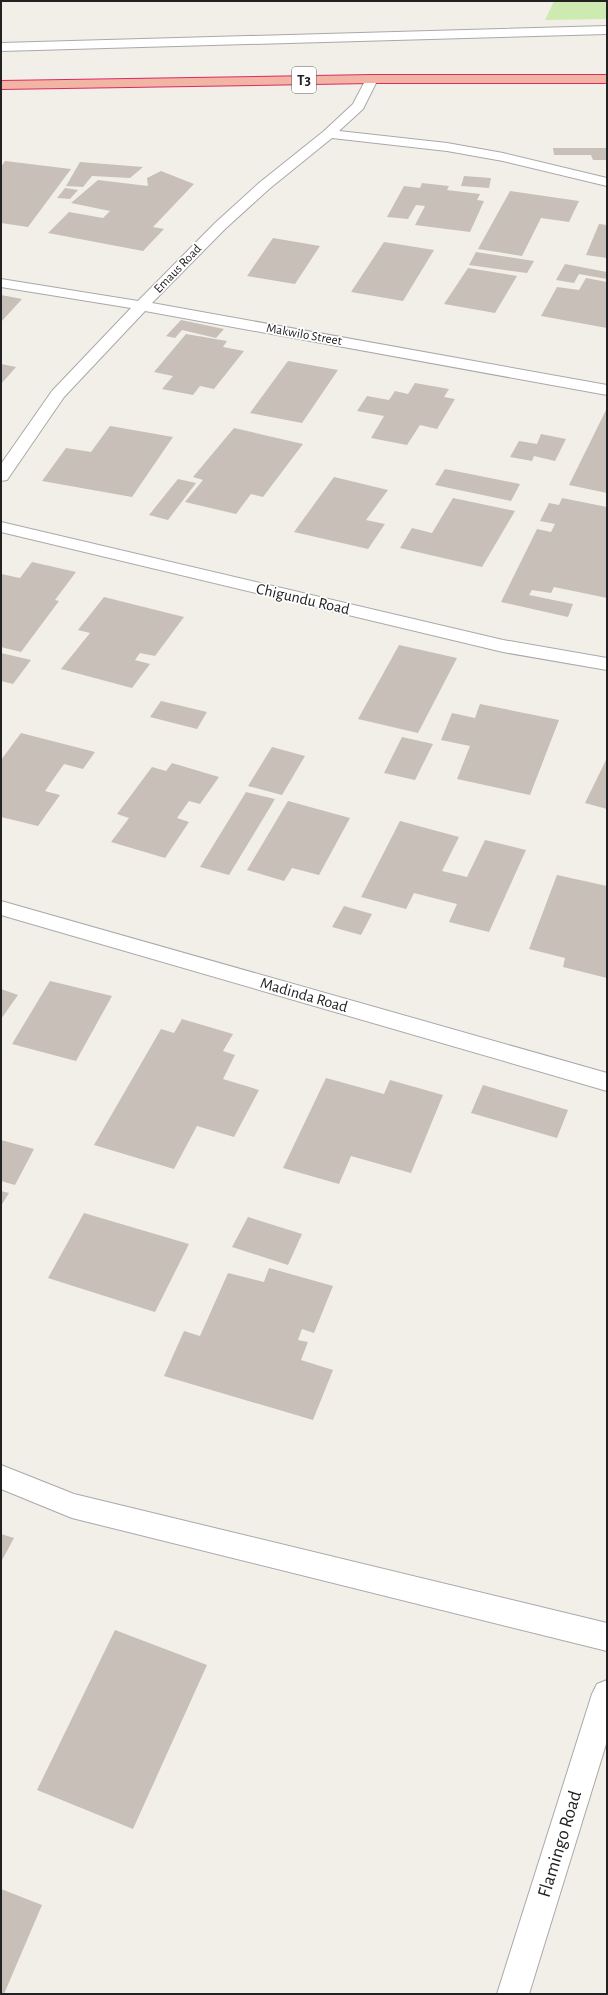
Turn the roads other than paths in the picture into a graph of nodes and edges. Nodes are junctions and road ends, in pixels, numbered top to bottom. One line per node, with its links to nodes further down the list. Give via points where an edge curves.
1 (607, 30): 2 (street)
2 (1, 47)
3 (372, 79): 4 (highway, T3); 5 (highway, T3); 6 (street, Emaus Road, via 358,106)
4 (607, 79)
5 (1, 84)
6 (329, 134): 7 (street, via 447,147 503,157); 9 (street, Emaus Road, via 264,186 220,226)
7 (607, 182)
8 (1, 283): 9 (street, Makwilo Street)
9 (143, 306): 10 (street, Makwilo Street); 11 (street, Emaus Road, via 58,394)
10 (607, 390)
11 (1, 476)
12 (1, 527): 13 (street, Chigundu Road, via 503,646)
13 (607, 664)
14 (1, 908): 15 (street, Madinda Road)
15 (607, 1082)
16 (1, 1477): 17 (street, via 72,1506)
17 (607, 1637)
18 (607, 1694): 19 (street, Flamingo Road)
19 (513, 1994)

